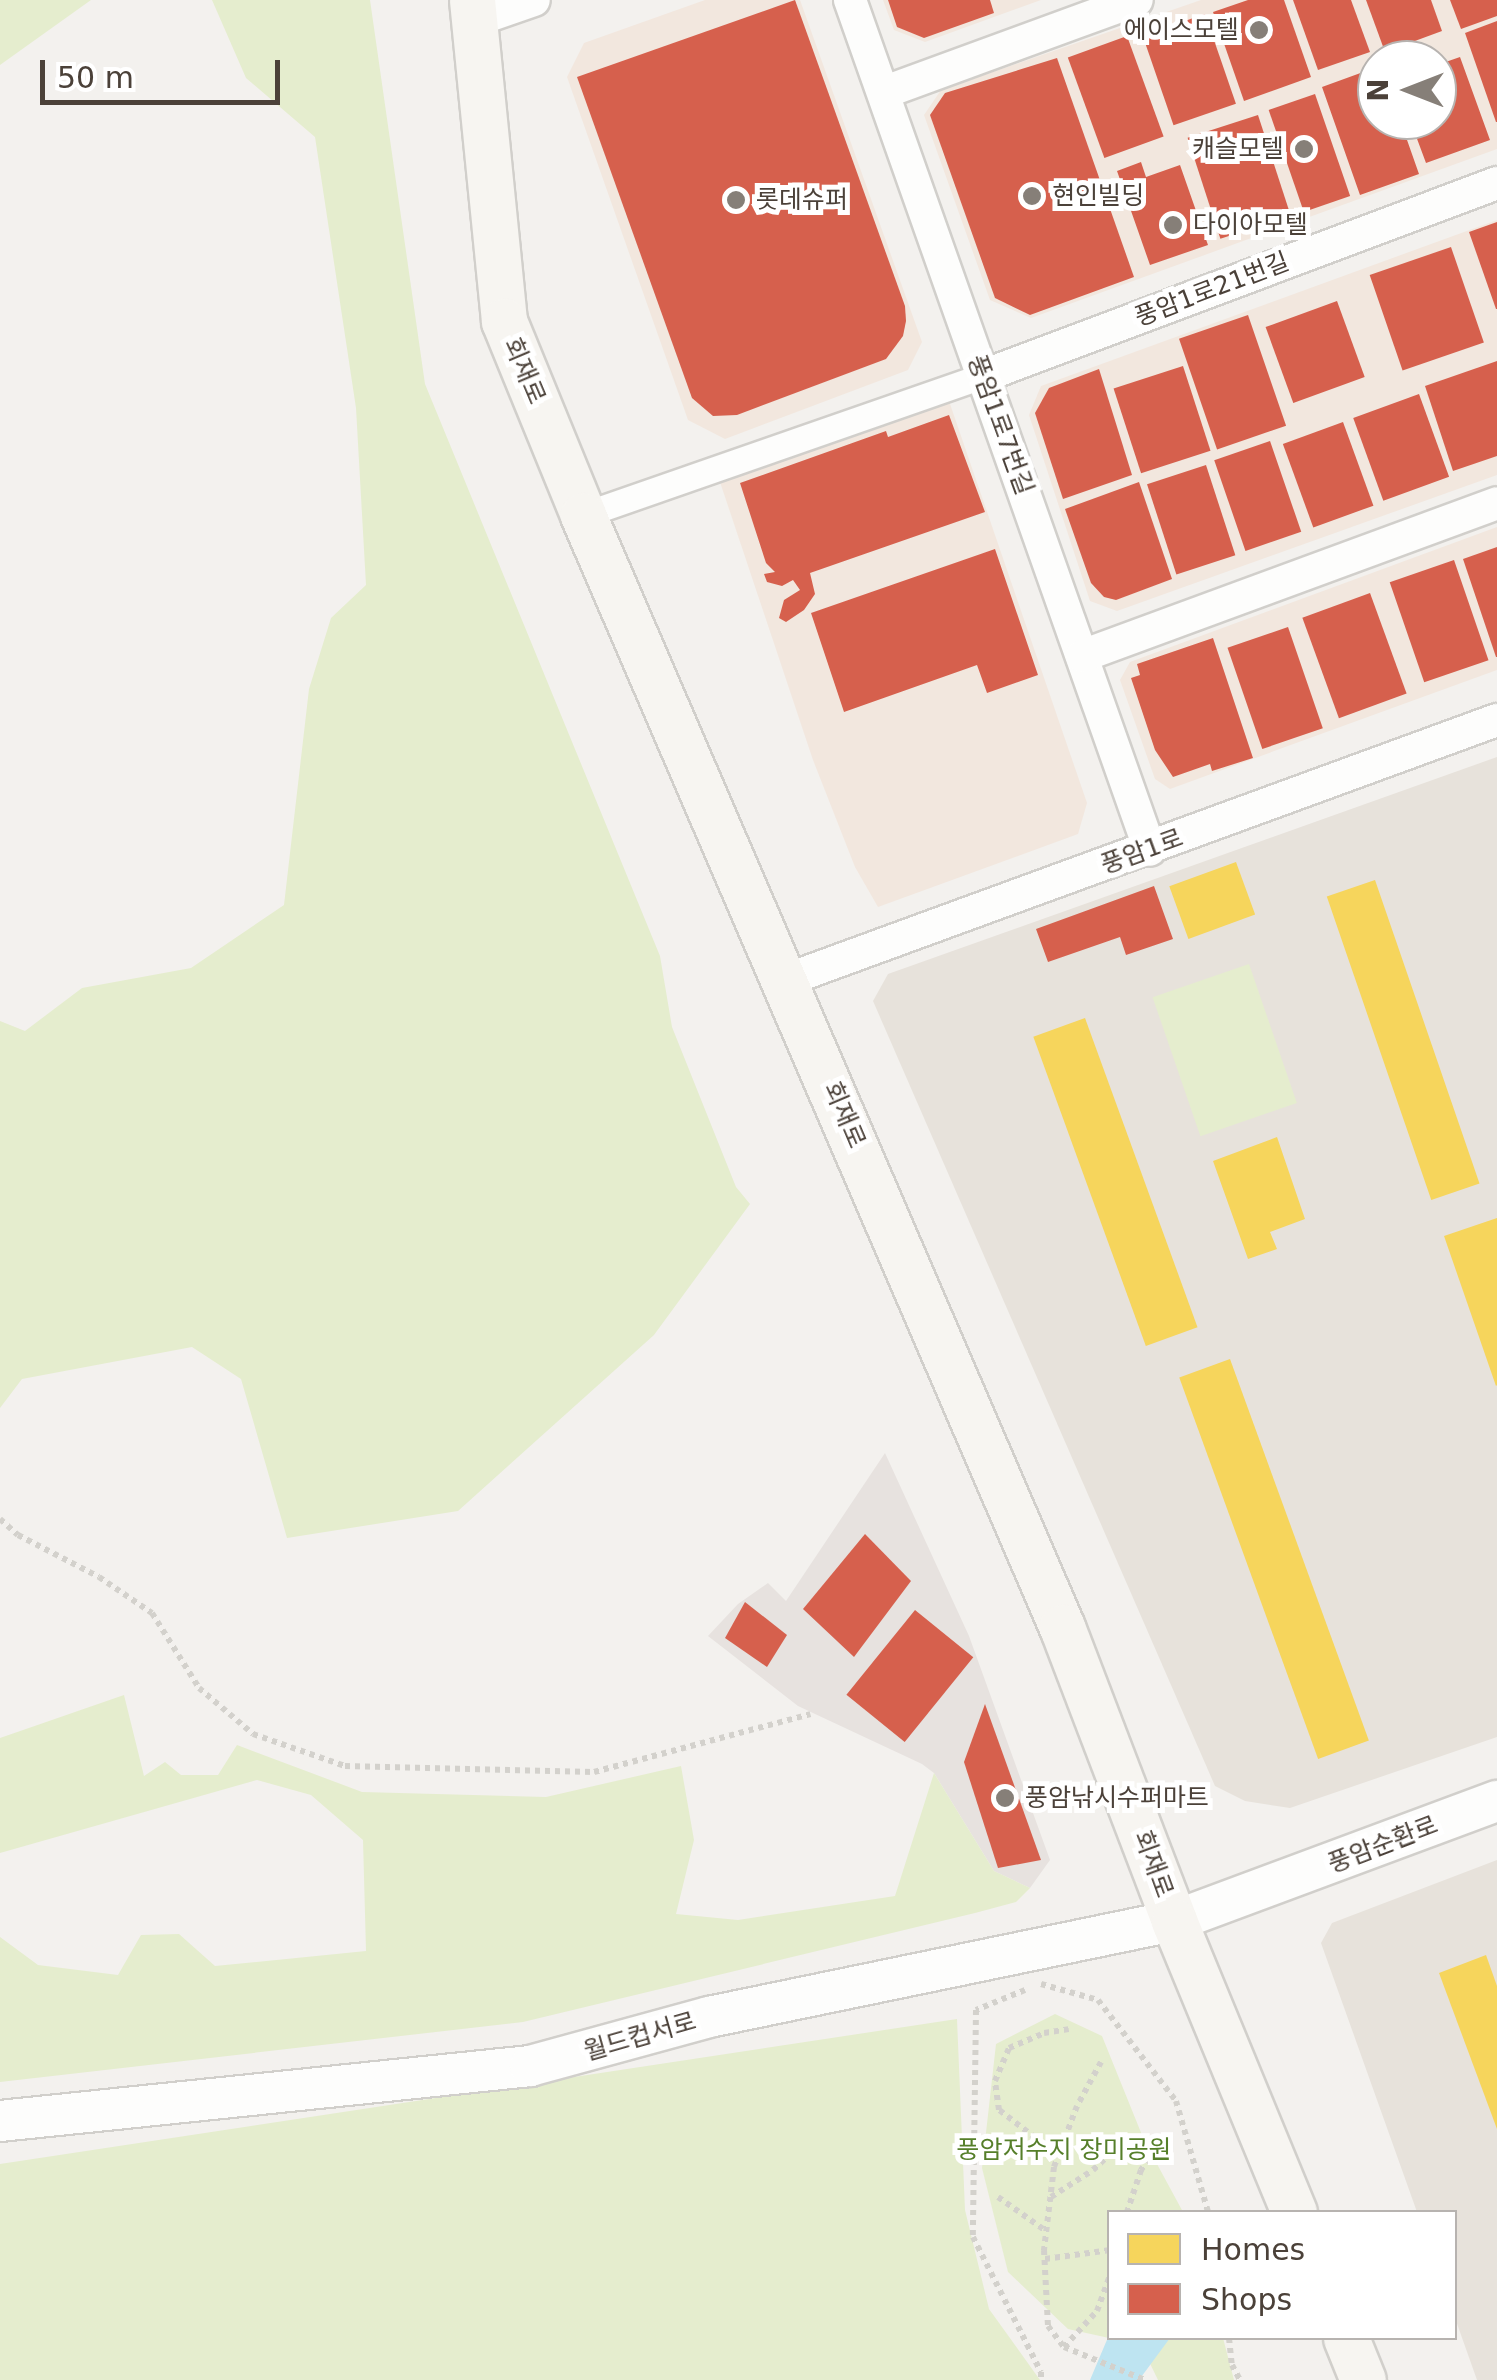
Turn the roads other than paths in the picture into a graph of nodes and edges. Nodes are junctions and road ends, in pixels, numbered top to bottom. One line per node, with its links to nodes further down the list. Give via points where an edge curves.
1 (534, 0): 4 (street)
2 (850, 0): 5 (street, 풍암1로7번길)
3 (1137, 0): 5 (street)
4 (474, 10): 9 (main road, 회재로, via 504,321)
5 (884, 92): 7 (street, 풍암1로7번길)
6 (1497, 183): 7 (street, 풍암1로21번길)
7 (983, 376): 9 (street); 10 (street, 풍암1로7번길)
8 (1497, 504): 10 (street)
9 (583, 515): 13 (main road, 회재로)
10 (1082, 656): 12 (street, 풍암1로7번길)
11 (1497, 720): 12 (street, 풍암1로)
12 (1150, 850): 13 (street, 풍암1로)
13 (786, 980): 16 (main road, 회재로, via 1062,1627)
14 (1497, 1801): 15 (street, 풍암순환로)
15 (1269, 1888): 16 (street, 월드컵서로)
16 (1174, 1921): 17 (street, 월드컵서로, via 709,2017 530,2066); 18 (main road, 회재로)
17 (0, 2121)
18 (1293, 2210)
19 (1347, 2340): 20 (main road)
20 (1363, 2380)

